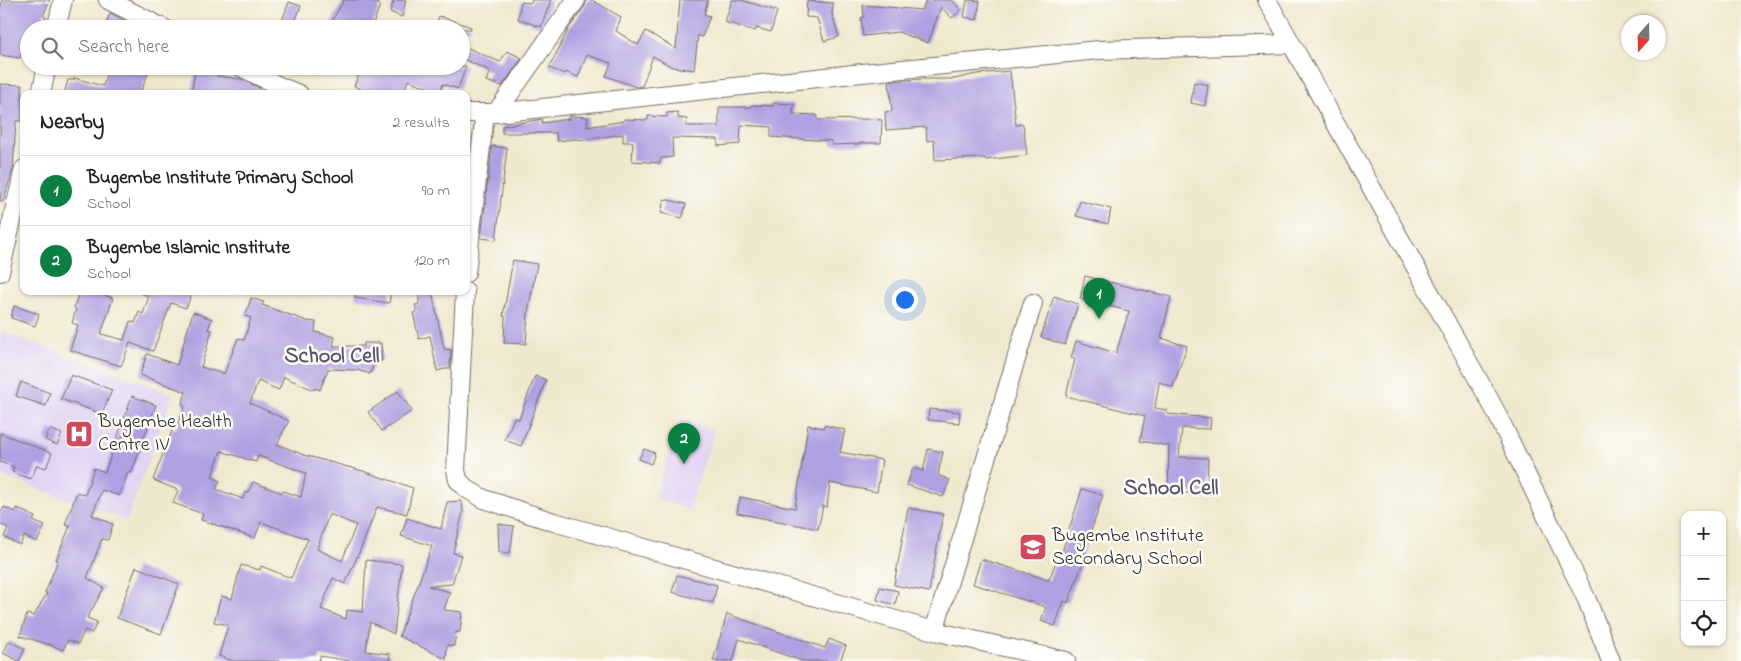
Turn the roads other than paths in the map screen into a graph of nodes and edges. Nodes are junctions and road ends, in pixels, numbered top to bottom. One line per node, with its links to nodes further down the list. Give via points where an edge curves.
1 (63, 0): 5 (street)
2 (108, 0): 6 (street)
3 (576, 0): 13 (street)
4 (1267, 0): 7 (street)
5 (58, 20)
6 (147, 20)
7 (1291, 44): 13 (street, via 1099,50); 21 (street, via 1494,408 1587,600)
8 (45, 75): 10 (street)
9 (257, 75): 11 (street)
10 (42, 90)
11 (290, 90)
12 (470, 113): 13 (street)
13 (490, 113): 15 (street)
14 (20, 186): 16 (street)
15 (470, 246)
16 (0, 272)
17 (464, 295): 19 (street, via 456,470 458,480 467,489 484,499 554,522)
18 (1033, 303): 19 (street)
19 (934, 631): 20 (street)
20 (1066, 661)
21 (1612, 661)

